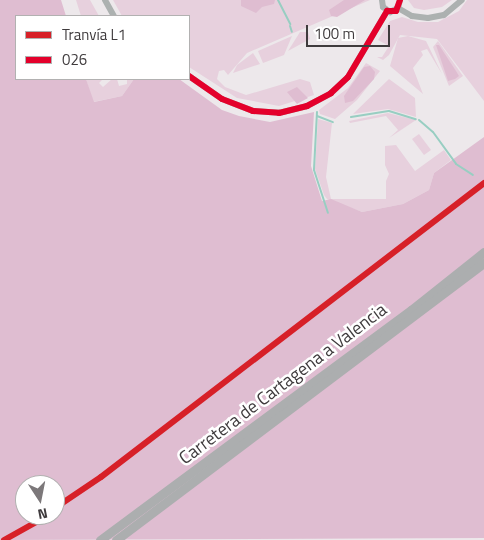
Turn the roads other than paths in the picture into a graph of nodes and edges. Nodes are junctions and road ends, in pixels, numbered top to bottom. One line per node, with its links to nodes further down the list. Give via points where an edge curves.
1 (105, 0): 7 (street)
2 (382, 0): 6 (street)
3 (400, 0): 5 (street)
4 (462, 0): 5 (street, via 444,14 428,18 412,16)
5 (398, 8): 6 (street)
6 (387, 11): 8 (street, via 348,77 331,93 307,106 279,113 253,111 222,99)
7 (113, 15)
8 (190, 77)
9 (484, 252): 11 (highway, Carretera de Cartagena a Valencia, via 403,316)
10 (484, 263): 12 (highway, Carretera de Cartagena a Valencia)
11 (100, 540)
12 (116, 540)

